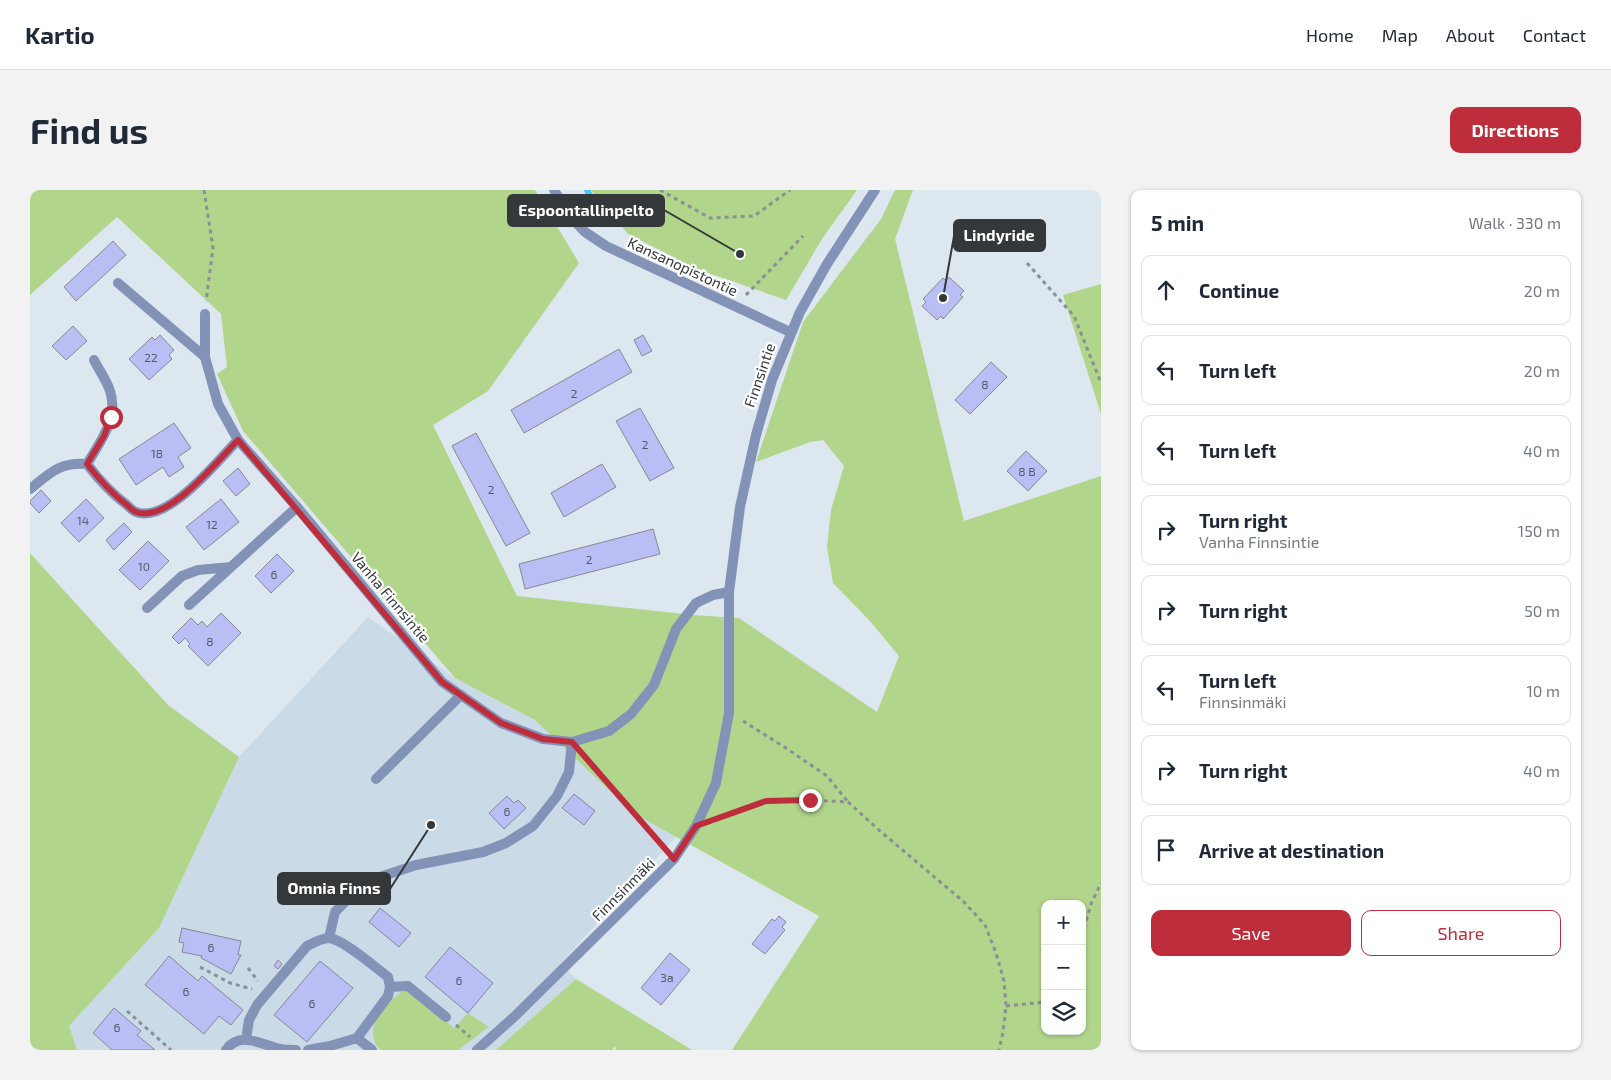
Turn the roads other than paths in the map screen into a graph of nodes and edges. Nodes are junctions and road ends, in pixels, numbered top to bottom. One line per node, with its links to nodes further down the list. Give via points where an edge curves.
1 (554, 190): 5 (street, Kansanopistontie, via 569,215 585,232 606,246)
2 (875, 190): 5 (street, Finnsintie, via 827,264)
3 (118, 283): 6 (street)
4 (205, 314): 6 (street, Vanha Finnsintie)
5 (790, 332): 13 (street, Finnsintie, via 756,435 740,507)
6 (205, 357): 8 (street, Vanha Finnsintie, via 218,404)
7 (94, 360): 9 (street, via 110,390 113,403 104,436)
8 (238, 440): 9 (street, via 198,484 165,508 149,513 136,512 100,482); 11 (street, Vanha Finnsintie)
9 (87, 464): 10 (street, via 74,463 56,469)
10 (30, 489)
11 (296, 507): 12 (street); 16 (street, Vanha Finnsintie, via 442,682)
12 (231, 567): 14 (street); 15 (street, via 198,570 182,576)
13 (729, 592): 17 (street, Vanha Finnsintie, via 696,603 676,629 654,685 632,714 609,731); 24 (street, Finnsinmäki, via 729,713 716,783 696,826 674,859)
14 (189, 605)
15 (146, 608)
16 (461, 695): 17 (street, Vanha Finnsintie, via 501,723 543,739); 18 (street)
17 (572, 742): 19 (street, via 569,772 557,796 533,826 506,843 483,852 416,865 365,882 335,912)
18 (376, 779)
19 (329, 938): 20 (street, via 340,942 388,977); 23 (street, via 307,946 257,1005 249,1020)
20 (390, 987): 21 (street, via 408,986); 22 (street, via 388,996)
21 (446, 1017)
22 (357, 1038): 27 (street); 28 (street)
23 (246, 1039): 25 (street, via 234,1042); 26 (street, via 279,1049)
24 (480, 1048)
25 (226, 1050)
26 (296, 1050)
27 (308, 1050)
28 (372, 1050)

